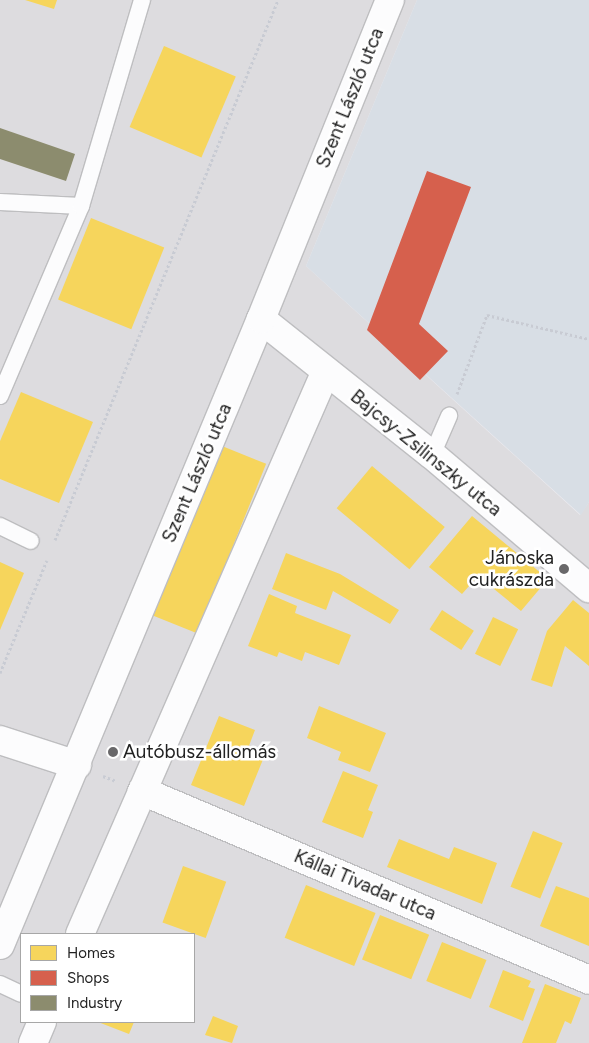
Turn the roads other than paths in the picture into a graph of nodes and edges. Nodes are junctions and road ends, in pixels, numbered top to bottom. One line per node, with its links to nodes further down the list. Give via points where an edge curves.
1 (142, 0): 4 (lane)
2 (390, 0): 5 (street, Szent László utca)
3 (0, 202): 4 (lane)
4 (82, 206): 7 (lane)
5 (261, 318): 6 (street, Bajcsy-Zsilinszky utca); 14 (street, Szent László utca)
6 (326, 371): 9 (street, Bajcsy-Zsilinszky utca); 15 (street)
7 (0, 396)
8 (449, 416): 9 (lane)
9 (432, 455): 12 (street, Bajcsy-Zsilinszky utca)
10 (0, 526): 11 (lane)
11 (31, 541)
12 (589, 588)
13 (0, 740): 14 (street)
14 (77, 765): 17 (street, Szent László utca)
15 (142, 791): 16 (street); 18 (street, Kállai Tivadar utca)
16 (80, 933)
17 (0, 945)
18 (589, 980)
19 (0, 984): 20 (lane)
20 (20, 994)
21 (42, 1023): 22 (street)
22 (33, 1043)

